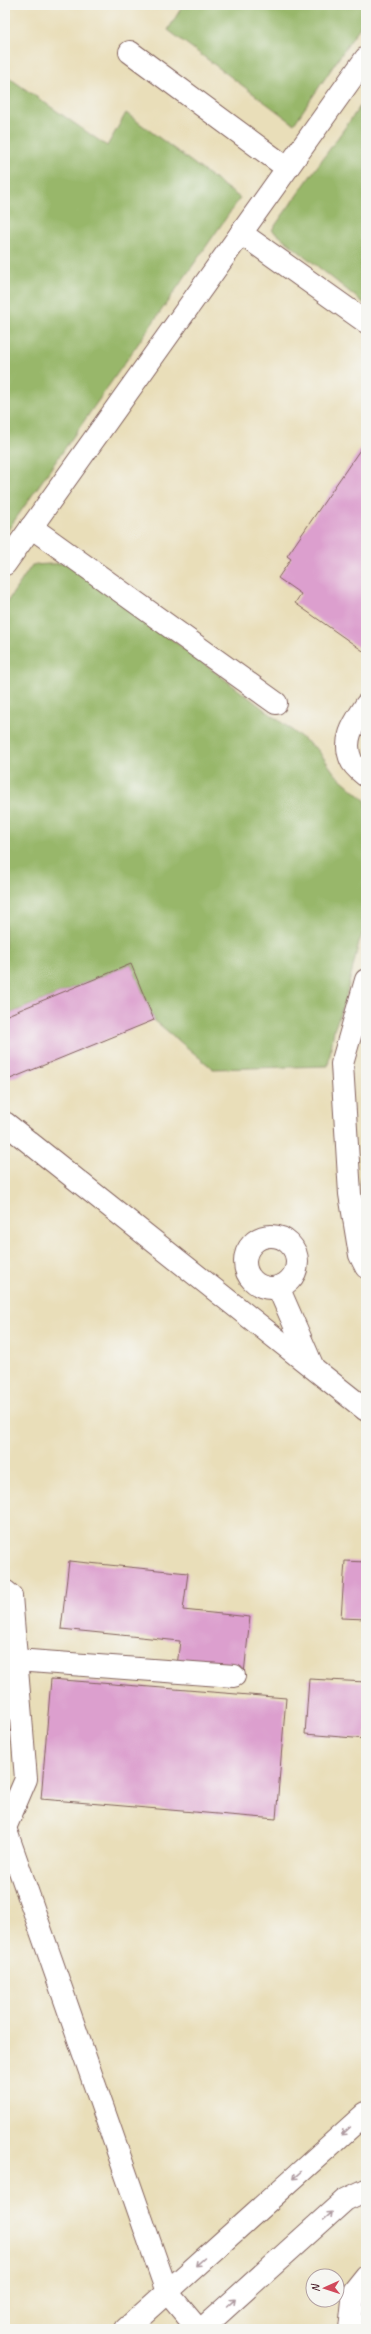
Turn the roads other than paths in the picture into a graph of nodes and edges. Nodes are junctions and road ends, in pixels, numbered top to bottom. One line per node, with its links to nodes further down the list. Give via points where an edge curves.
1 (130, 52): 3 (street)
2 (366, 58): 3 (street)
3 (287, 168): 4 (street)
4 (241, 232): 5 (street); 6 (street)
5 (366, 322)
6 (32, 527): 7 (street); 8 (street)
7 (5, 564)
8 (276, 703)
9 (366, 705): 10 (street, via 353,724 347,743 351,762)
10 (366, 776)
11 (366, 980): 13 (street, via 342,1064 350,1194 360,1255)
12 (5, 1123): 15 (street)
13 (366, 1267)
14 (278, 1287): 15 (street)
15 (314, 1368): 16 (street)
16 (366, 1410)
17 (5, 1591): 18 (street, via 11,1596)
18 (16, 1660): 19 (street); 20 (street, via 26,1779)
19 (234, 1676)
20 (5, 1828): 24 (street)
21 (366, 2113): 24 (street, one-way to 24)
22 (366, 2190): 27 (street, one-way to 22, via 345,2200)
23 (366, 2276): 28 (street, via 354,2291)
24 (167, 2292): 25 (street); 26 (street)
25 (126, 2329)
26 (198, 2329)
27 (202, 2329)
28 (350, 2329)

